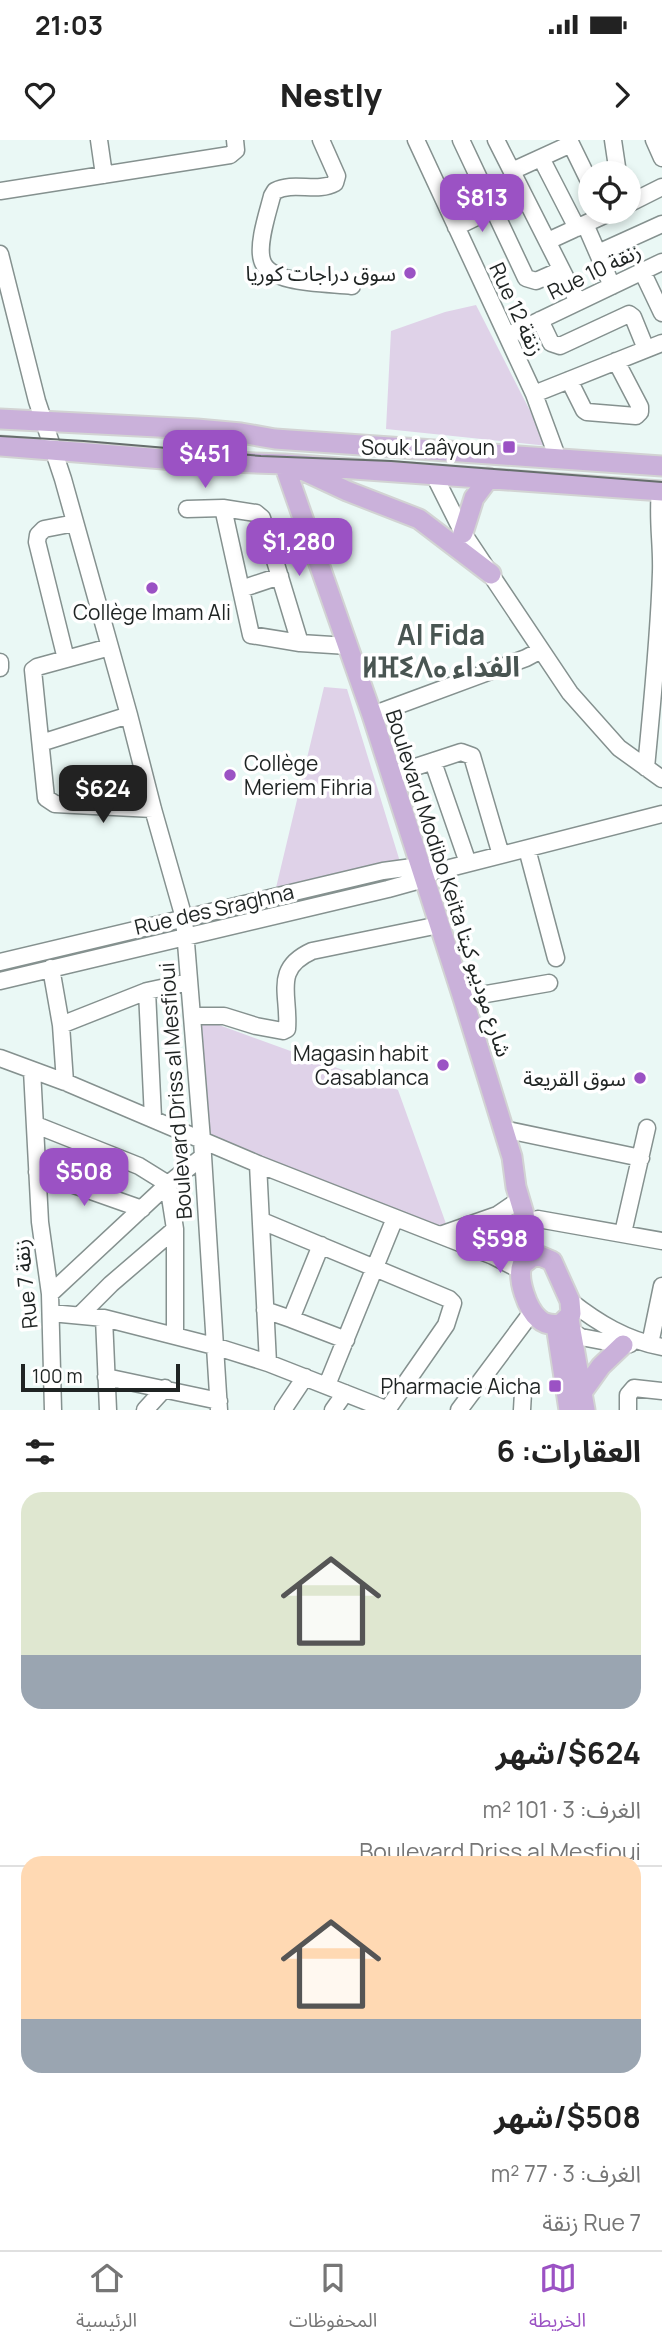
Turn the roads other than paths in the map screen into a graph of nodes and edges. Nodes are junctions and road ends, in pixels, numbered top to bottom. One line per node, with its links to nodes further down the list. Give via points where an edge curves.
1 (99, 140): 15 (street)
2 (321, 140): 30 (street, via 337,176 335,183 275,191 261,260 268,271 285,278)
3 (416, 140): 23 (street, Rue 12 زنقة)
4 (461, 140): 19 (street)
5 (496, 140): 14 (street)
6 (613, 140): 13 (street)
7 (653, 140): 11 (street)
8 (570, 142): 10 (street); 12 (street)
9 (236, 143): 15 (street, via 230,155)
10 (541, 158): 14 (street); 22 (street)
11 (662, 158)
12 (579, 161)
13 (616, 161)
14 (512, 172): 24 (street)
15 (104, 175): 17 (street)
16 (662, 187): 18 (street)
17 (0, 191)
18 (641, 198)
19 (493, 209): 23 (street); 28 (street, via 526,278 536,281)
20 (585, 224): 22 (street)
21 (662, 224): 25 (street)
22 (581, 226): 24 (street); 25 (street)
23 (456, 227): 35 (street, Rue 12 زنقة)
24 (548, 241): 28 (street)
25 (598, 253): 31 (street)
26 (0, 254): 42 (street, Boulevard Driss al Mesfioui)
27 (662, 262): 29 (street, Rue 10 زنقة)
28 (561, 271): 32 (street)
29 (642, 271): 31 (street, Rue 10 زنقة); 33 (street)
30 (352, 286)
31 (612, 286): 32 (street, Rue 10 زنقة)
32 (578, 302): 34 (street, Rue 10 زنقة)
33 (662, 313)
34 (540, 320): 35 (street, Rue 10 زنقة); 37 (street, via 551,343 560,346 629,314)
35 (507, 336): 40 (street, Rue 12 زنقة)
36 (662, 342): 37 (street)
37 (646, 349): 38 (street)
38 (616, 361): 39 (street); 39 (street, via 640,407 636,416 587,412)
39 (569, 380): 40 (street)
40 (534, 394): 45 (street, Rue 12 زنقة)
41 (0, 419): 42 (main road)
42 (44, 422): 44 (street, Boulevard Driss al Mesfioui); 45 (main road, via 197,429 275,439)
43 (0, 446): 44 (main road)
44 (53, 450): 46 (main road); 53 (street, Boulevard Driss al Mesfioui)
45 (558, 459): 47 (main road)
46 (288, 465): 48 (main road); 55 (main road, via 419,519); 60 (main road, Boulevard Modibo Keita شارع موديبو كيتا)
47 (662, 466)
48 (434, 475): 49 (main road); 54 (street)
49 (489, 478): 50 (main road); 54 (main road, via 474,498)
50 (661, 491): 69 (street, via 657,514 662,568 659,632)
51 (223, 508): 52 (street); 56 (street, via 259,514); 57 (street)
52 (187, 509)
53 (75, 523): 59 (street, Boulevard Driss al Mesfioui); 62 (street, via 44,529 37,542)
54 (463, 533): 55 (street)
55 (491, 574): 61 (street)
56 (280, 576): 57 (street); 58 (street)
57 (241, 589): 58 (street, via 253,637)
58 (300, 643): 60 (street)
59 (110, 646): 62 (street); 65 (street, Boulevard Driss al Mesfioui)
60 (348, 646): 66 (main road, Boulevard Modibo Keita شارع موديبو كيتا)
61 (541, 650): 66 (street); 69 (street, via 593,720)
62 (66, 659): 67 (street, via 37,667 31,675)
63 (0, 662): 64 (street)
64 (0, 668)
65 (130, 715): 67 (street); 72 (street, Boulevard Driss al Mesfioui)
66 (372, 715): 70 (main road, Boulevard Modibo Keita شارع موديبو كيتا)
67 (41, 743): 72 (street, via 46,798 55,804)
68 (433, 762): 70 (street); 75 (street, via 461,752 472,755); 76 (street)
69 (646, 768): 71 (street)
70 (391, 775): 77 (main road, Boulevard Modibo Keita شارع موديبو كيتا)
71 (662, 779)
72 (153, 809): 78 (street, Boulevard Driss al Mesfioui)
73 (662, 814): 74 (street, Rue des Sraghna)
74 (527, 849): 75 (street, Rue des Sraghna); 81 (street)
75 (501, 855): 76 (street, Rue des Sraghna)
76 (468, 863): 77 (street, Rue des Sraghna)
77 (426, 872): 78 (street, Rue des Sraghna, via 383,871); 79 (main road, Boulevard Modibo Keita شارع موديبو كيتا); 80 (street, Rue des Sraghna)
78 (184, 918): 80 (street, Boulevard Driss al Mesfioui); 82 (street, Rue des Sraghna)
79 (439, 925): 88 (main road, Boulevard Modibo Keita شارع موديبو كيتا); 89 (street, via 299,957 285,979 288,1016 283,1031 224,1016)
80 (185, 938): 83 (street, Rue des Sraghna); 85 (street, Boulevard Driss al Mesfioui)
81 (556, 958)
82 (0, 962)
83 (51, 968): 84 (street, Rue des Sraghna); 90 (street)
84 (0, 981)
85 (189, 982): 87 (street); 89 (street, Boulevard Driss al Mesfioui)
86 (549, 983): 88 (street)
87 (147, 991): 90 (street); 94 (street)
88 (463, 998): 97 (main road, Boulevard Modibo Keita شارع موديبو كيتا)
89 (192, 1016): 98 (street, Boulevard Driss al Mesfioui)
90 (61, 1025): 93 (street)
91 (0, 1058): 92 (street)
92 (32, 1070): 93 (street); 95 (street, Rue 7 زنقة)
93 (65, 1082): 94 (street)
94 (153, 1118): 98 (street)
95 (36, 1125): 103 (street, Rue 7 زنقة); 104 (street, via 139,1166)
96 (648, 1128): 101 (street)
97 (503, 1129): 99 (main road, Boulevard Modibo Keita شارع موديبو كيتا); 101 (street)
98 (202, 1140): 100 (street, Boulevard Driss al Mesfioui); 102 (street)
99 (512, 1157): 105 (main road, Boulevard Modibo Keita شارع موديبو كيتا); 108 (main road, Boulevard Modibo Keita شارع موديبو كيتا, via 522,1171)
100 (201, 1158): 104 (street); 129 (street, Boulevard Driss al Mesfioui)
101 (640, 1158): 111 (street)
102 (258, 1164): 107 (street); 109 (street)
103 (37, 1172): 106 (street); 118 (street, Rue 7 زنقة)
104 (167, 1184): 106 (street); 110 (street)
105 (519, 1200): 112 (street, via 497,1215); 115 (main road, Boulevard Modibo Keita شارع موديبو كيتا)
106 (142, 1209): 118 (street)
107 (395, 1219): 112 (street); 116 (street)
108 (538, 1219): 111 (street); 115 (main road, Boulevard Modibo Keita شارع موديبو كيتا)
109 (262, 1221): 114 (street); 119 (street)
110 (174, 1229): 122 (street); 126 (street)
111 (623, 1233): 113 (street)
112 (440, 1235): 115 (street, via 493,1256)
113 (662, 1241)
114 (321, 1245): 116 (street); 124 (street)
115 (533, 1262): 120 (main road, via 523,1286); 125 (main road, via 557,1270)
116 (374, 1268): 127 (street); 146 (street, via 453,1303 446,1325)
117 (662, 1286): 128 (street)
118 (50, 1294): 121 (street, Rue 7 زنقة)
119 (265, 1310): 124 (street); 130 (street)
120 (532, 1312): 125 (main road, via 545,1323); 147 (street)
121 (51, 1313): 122 (street); 141 (street, Rue 7 زنقة)
122 (81, 1314): 123 (street)
123 (104, 1318): 126 (street); 131 (street)
124 (291, 1320): 127 (street)
125 (565, 1320): 128 (street, via 595,1320); 128 (street, via 582,1337); 138 (main road); 149 (main road)
126 (175, 1336): 129 (street)
127 (346, 1340): 133 (street)
128 (644, 1345): 138 (main road, via 601,1366)
129 (214, 1346): 130 (street); 140 (street, Boulevard Driss al Mesfioui)
130 (268, 1363): 132 (street)
131 (106, 1377): 134 (street); 142 (street)
132 (305, 1377): 133 (street); 144 (street)
133 (327, 1385): 137 (street)
134 (165, 1388): 140 (street); 143 (street)
135 (662, 1391): 139 (street, via 637,1387 631,1390)
136 (523, 1392): 148 (street)
137 (345, 1393): 145 (street); 146 (street)
138 (584, 1401)
139 (628, 1403)
140 (219, 1405)
141 (53, 1410)
142 (108, 1410)
143 (145, 1410)
144 (283, 1410)
145 (333, 1410)
146 (387, 1410)
147 (459, 1410)
148 (522, 1410)
149 (569, 1410)

